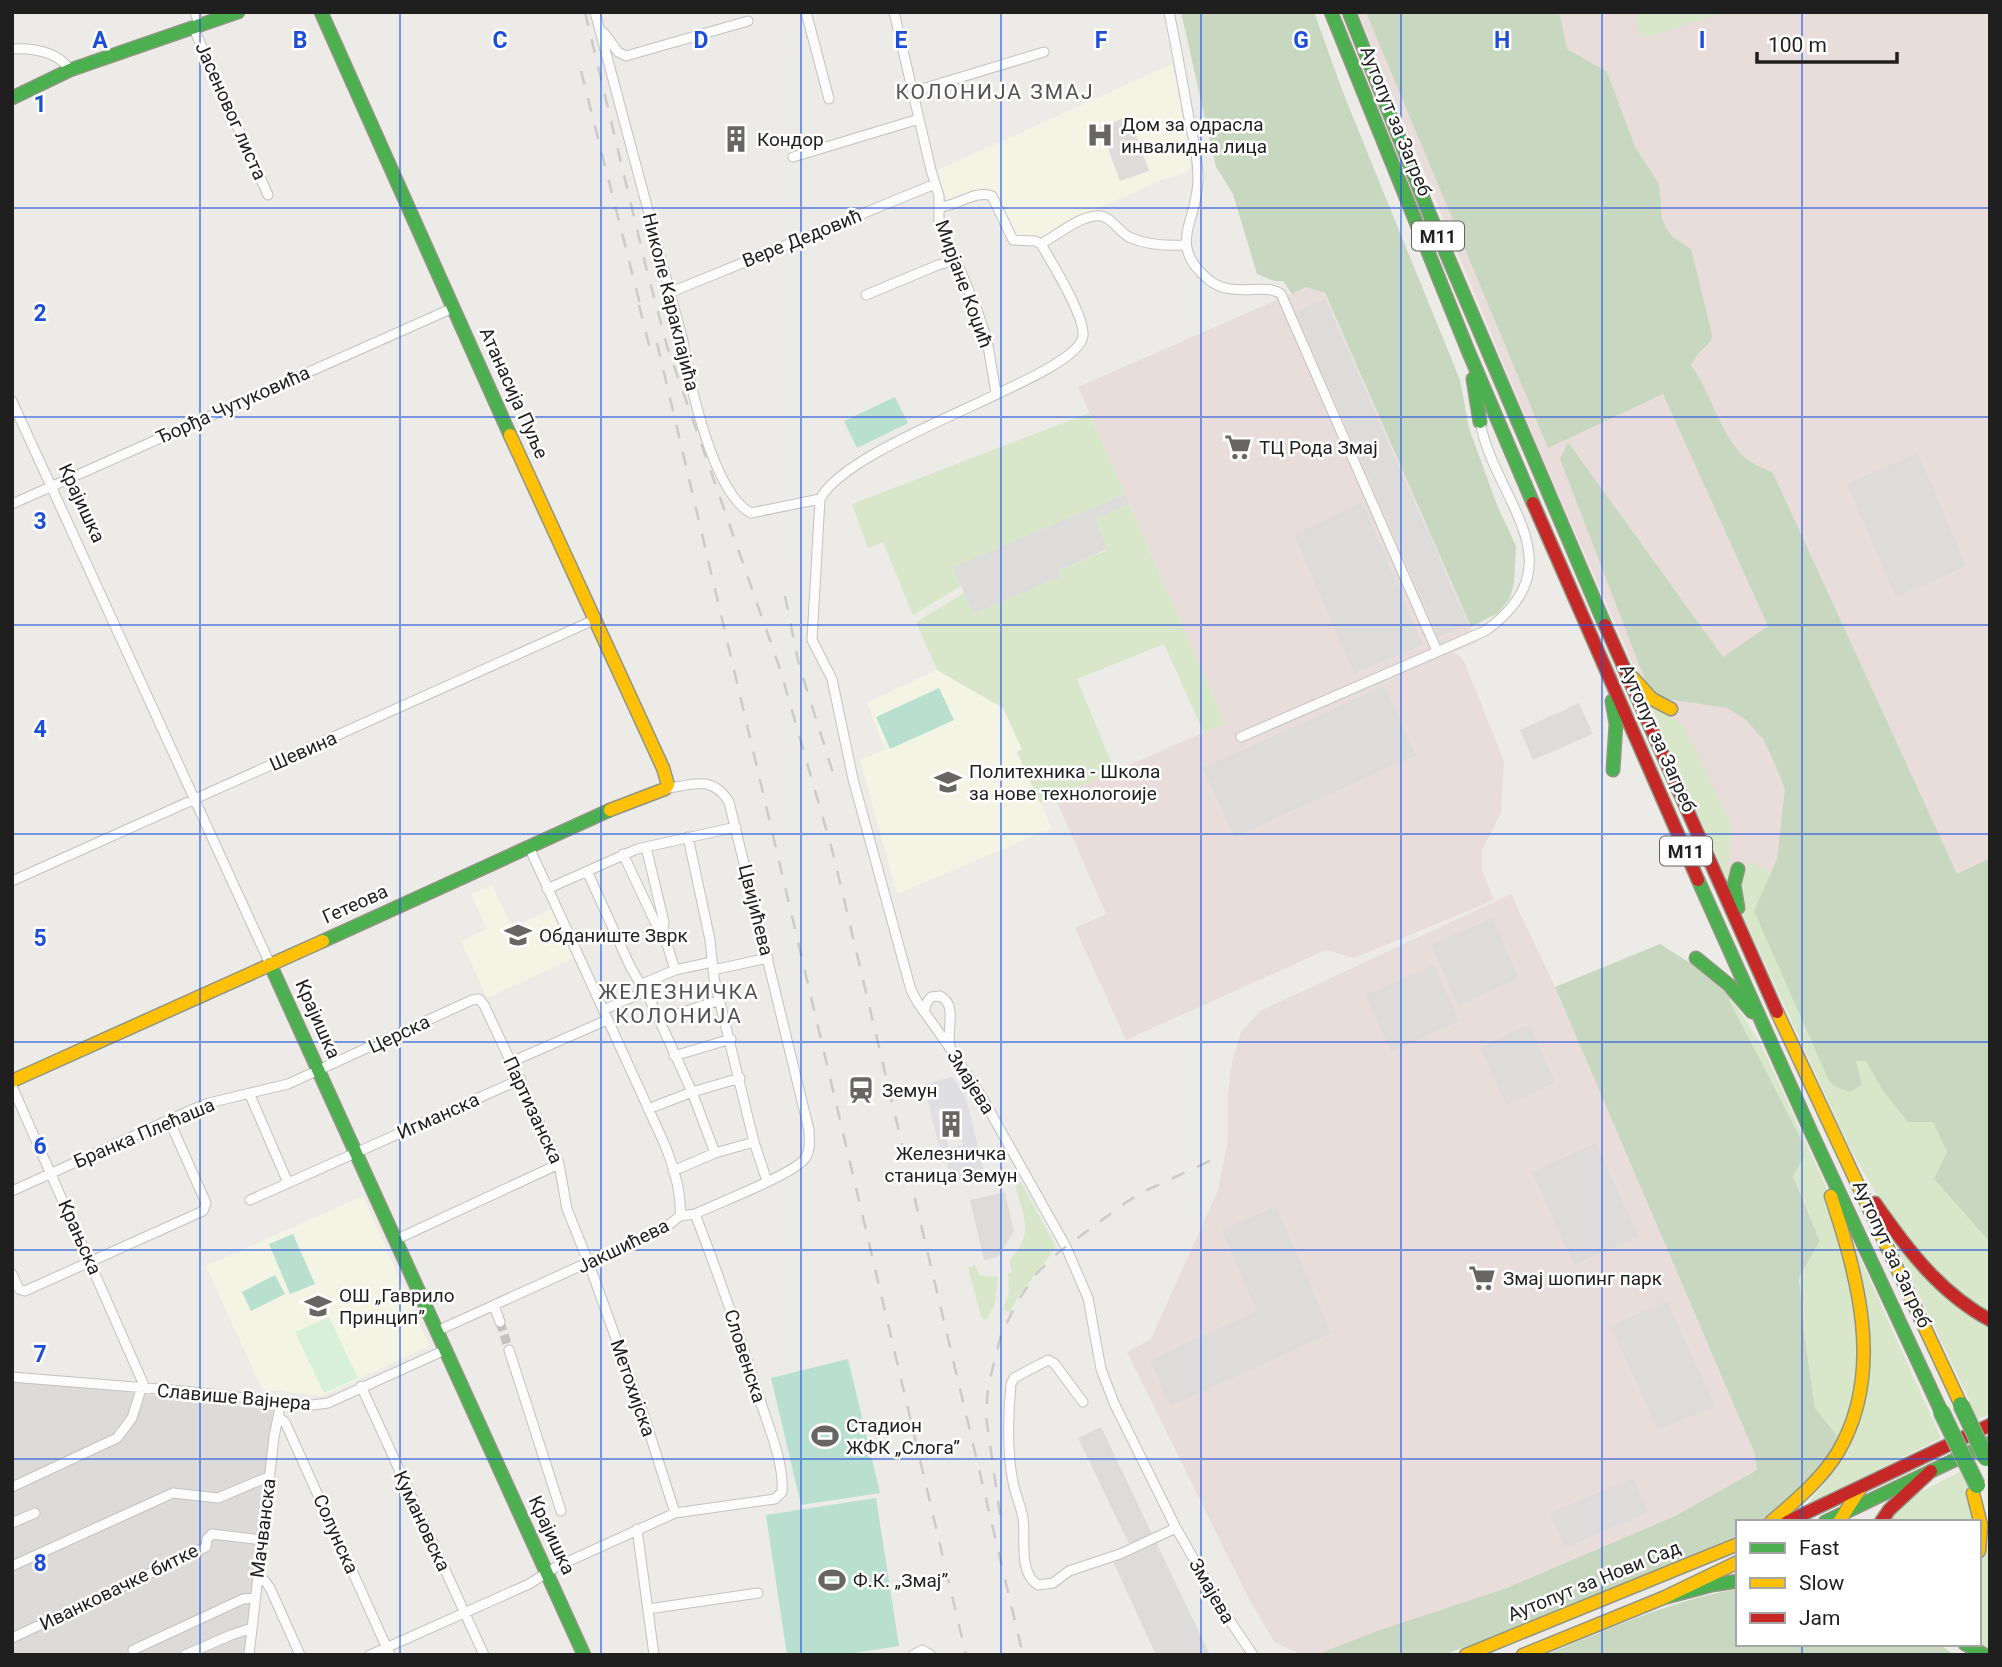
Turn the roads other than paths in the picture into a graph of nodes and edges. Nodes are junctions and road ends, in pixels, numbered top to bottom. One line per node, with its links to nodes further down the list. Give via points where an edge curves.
1 (238, 12): 10 (main road)
2 (321, 12): 28 (main road, Атанасија Пуље)
3 (595, 12): 11 (street, Николе Караклајића)
4 (806, 12): 17 (street)
5 (894, 12): 15 (street, Мирјане Коџић)
6 (1169, 12): 24 (street, via 1197,160 1197,200)
7 (1331, 12): 29 (main road, Аутопут за Загреб / M11)
8 (1349, 12): 38 (main road, Аутопут за Загреб / M11, via 1429,213)
9 (748, 21): 11 (street, via 626,55 618,52)
10 (196, 22): 14 (main road); 21 (street, Јасеновог листа)
11 (599, 26): 26 (street, Николе Караклајића)
12 (12, 49): 14 (street, via 55,55)
13 (1044, 52): 15 (street)
14 (70, 70): 16 (main road)
15 (912, 92): 18 (street, Мирјане Коџић)
16 (12, 97)
17 (829, 99)
18 (919, 119): 19 (street); 20 (street, Мирјане Коџић)
19 (793, 157)
20 (935, 184): 22 (street, Мирјане Коџић); 26 (street, Вере Дедовић)
21 (268, 195)
22 (939, 207): 23 (street, via 988,194 1013,240); 25 (street, Мирјане Коџић, via 939,221)
23 (1041, 244): 24 (street, via 1098,215 1135,239); 30 (street, via 1074,304 1083,339 1051,367)
24 (1185, 245): 37 (street, via 1193,263 1211,282 1231,290 1281,294)
25 (956, 260): 27 (street); 30 (street, Мирјане Коџић, via 987,340)
26 (669, 293): 34 (street, Николе Караклајића, via 696,405 716,464 734,495 751,513)
27 (866, 295)
28 (453, 308): 33 (street, Ђорђа Чутуковића); 36 (main road, Атанасија Пуље)
29 (1469, 353): 32 (main road); 39 (main road, Аутопут за Загреб / M11)
30 (996, 393): 34 (street, via 855,463)
31 (12, 401): 33 (street, Крајишка)
32 (1480, 422): 37 (street, via 1525,533 1530,566 1519,600 1508,613 1485,631)
33 (51, 487): 35 (street, Ђорђа Чутуковића); 45 (street, Крајишка)
34 (820, 499): 63 (street, Змајева, via 812,640 832,679 853,779)
35 (12, 504)
36 (594, 620): 44 (main road, Атанасија Пуље, via 663,768 668,782); 45 (street, Шевина)
37 (1437, 651): 41 (street)
38 (1618, 657): 40 (main road, via 1646,693); 56 (main road, Аутопут за Загреб / M11)
39 (1607, 675): 42 (main road, via 1616,724); 73 (main road, Аутопут за Загреб / M11)
40 (1671, 709)
41 (1241, 737)
42 (1613, 769)
43 (718, 788): 44 (street, Гетеова, via 706,783); 46 (street, Цвијићева, via 729,802)
44 (665, 789): 48 (main road, Гетеова)
45 (195, 799): 53 (street, Шевина); 59 (street, Крајишка)
46 (736, 827): 47 (street); 57 (street, Цвијићева)
47 (688, 837): 49 (street); 60 (street)
48 (529, 847): 54 (street); 59 (main road, Гетеова)
49 (646, 847): 50 (street); 55 (street)
50 (623, 854): 52 (street); 55 (street)
51 (1738, 869): 56 (main road, via 1734,892)
52 (587, 871): 54 (street); 62 (street)
53 (12, 881)
54 (547, 889): 67 (street)
55 (663, 931): 61 (street)
56 (1743, 938): 91 (main road, Аутопут за Загреб / M11)
57 (768, 958): 60 (street); 90 (street, Цвијићева, via 809,1130)
58 (1696, 958): 73 (main road, via 1729,985)
59 (270, 964): 78 (main road, Крајишка); 81 (main road, Гетеова)
60 (713, 966): 61 (street); 65 (street)
61 (675, 970): 62 (street)
62 (642, 988): 67 (street); 70 (street)
63 (911, 990): 66 (street); 68 (street, Змајева)
64 (480, 999): 77 (street, Партизанска); 78 (street, Церска)
65 (720, 1000): 70 (street); 74 (street)
66 (928, 1001): 68 (street); 71 (street, via 935,996 946,999 951,1009)
67 (603, 1010): 69 (street)
68 (924, 1012): 72 (street, Змајева)
69 (607, 1020): 77 (street); 84 (street)
70 (659, 1020): 76 (street)
71 (948, 1023): 72 (street, via 943,1027); 75 (street)
72 (933, 1024): 75 (street, Змајева)
73 (1765, 1028): 86 (main road, Аутопут за Загреб / M11)
74 (731, 1040): 76 (street); 79 (street)
75 (950, 1048): 135 (street, Змајева, via 1072,1259 1088,1298 1108,1390)
76 (674, 1056): 82 (street)
77 (511, 1062): 80 (street, Партизанска)
78 (318, 1071): 83 (street, Бранка Плећаша); 89 (main road, Крајишка)
79 (740, 1078): 82 (street); 87 (street)
80 (521, 1079): 89 (street, Игманска); 92 (street, Партизанска)
81 (12, 1084): 94 (street, Крањска)
82 (692, 1092): 84 (street); 88 (street)
83 (250, 1094): 85 (street, Бранка Плећаша, via 209,1103); 96 (street)
84 (648, 1109): 93 (street)
85 (169, 1120): 94 (street, Бранка Плећаша); 102 (street, via 205,1209)
86 (1812, 1134): 124 (main road, Аутопут за Загреб / M11, bridge); 130 (main road, via 1856,1277 1864,1374 1850,1430 1838,1454 1819,1480)
87 (754, 1142): 88 (street); 95 (street)
88 (715, 1153): 93 (street)
89 (356, 1154): 96 (street, Игманска); 101 (main road, Крајишка)
90 (806, 1159): 95 (street, Јакшићева)
91 (1845, 1159): 106 (main road, via 1927,1270 1960,1303); 119 (main road, Аутопут за Загреб / M11, bridge)
92 (559, 1164): 101 (street); 103 (street, Партизанска, via 567,1209)
93 (673, 1171): 100 (street)
94 (52, 1173): 97 (street, Бранка Плећаша); 102 (street, Крањска)
95 (767, 1181): 99 (street, Јакшићева)
96 (288, 1183): 98 (street, Игманска)
97 (12, 1191)
98 (250, 1200)
99 (695, 1214): 100 (street, Јакшићева); 128 (street, Словенска, via 770,1431 782,1492 775,1499)
100 (680, 1216): 103 (street, Јакшићева)
101 (395, 1240): 108 (main road, Крајишка)
102 (91, 1262): 104 (street, via 23,1291); 113 (street, Крањска, via 141,1374)
103 (589, 1264): 105 (street, Јакшићева); 128 (street, Метохијска)
104 (12, 1274)
105 (494, 1306): 107 (street); 108 (street, Јакшићева)
106 (1990, 1320)
107 (500, 1322)
108 (437, 1331): 109 (main road, Крајишка)
109 (445, 1350): 112 (street, Славише Вајнера); 141 (main road, Крајишка)
110 (509, 1350): 126 (street)
111 (12, 1377): 113 (street, Славише Вајнера)
112 (361, 1386): 114 (street, Славише Вајнера, via 321,1404); 148 (street, Кумановска)
113 (143, 1389): 114 (street, Славише Вајнера); 122 (street, via 132,1418 117,1438)
114 (281, 1402): 116 (street, Мачванска)
115 (1083, 1402): 135 (street, via 1048,1360 1011,1384 1010,1465 1023,1517 1030,1579 1038,1585 1053,1583 1069,1571)
116 (278, 1417): 121 (street, Мачванска); 154 (street, Солунска, via 285,1422)
117 (1990, 1425): 118 (main road)
118 (1945, 1456): 119 (main road); 120 (main road); 123 (main road)
119 (1989, 1457)
120 (1931, 1471): 129 (main road); 132 (main road)
121 (270, 1476): 137 (street, Мачванска); 140 (street, via 218,1498 173,1493)
122 (12, 1487)
123 (1860, 1489): 129 (main road); 131 (main road)
124 (1975, 1489): 125 (main road); 133 (main road)
125 (1990, 1509)
126 (561, 1511)
127 (35, 1513): 134 (street)
128 (675, 1513): 136 (street)
129 (1840, 1518)
130 (1774, 1520)
131 (1791, 1520)
132 (1882, 1520)
133 (1980, 1520)
134 (12, 1523)
135 (1176, 1528): 150 (street, Змајева)
136 (637, 1529): 141 (street); 147 (street)
137 (262, 1540): 142 (street, Мачванска); 151 (street, Иванковачке битке, via 212,1534 206,1547)
138 (1736, 1545): 166 (main road, Аутопут за Нови Сад)
139 (1736, 1563): 146 (main road, Аутопут за Нови Сад)
140 (12, 1566)
141 (546, 1573): 148 (street); 160 (main road, Крајишка)
142 (257, 1577): 145 (street, Мачванска); 157 (street, via 268,1584)
143 (1736, 1581): 146 (main road)
144 (758, 1593): 147 (street)
145 (255, 1598): 149 (street, Мачванска); 153 (street, via 243,1599)
146 (1663, 1598): 167 (main road, Аутопут за Нови Сад)
147 (648, 1609): 161 (street)
148 (465, 1613): 154 (street); 159 (street, Кумановска)
149 (252, 1628): 155 (street); 156 (street, Мачванска)
150 (1237, 1634): 164 (street, Змајева); 165 (street, Змајева)
151 (12, 1639)
152 (1969, 1646): 168 (main road)
153 (133, 1650)
154 (388, 1651): 158 (street)
155 (185, 1655)
156 (249, 1655)
157 (300, 1655)
158 (370, 1655)
159 (484, 1655)
160 (584, 1655)
161 (654, 1655)
162 (914, 1655): 163 (street, via 922,1650)
163 (930, 1655)
164 (1247, 1655)
165 (1253, 1655)
166 (1466, 1655)
167 (1523, 1655)
168 (1985, 1655)

